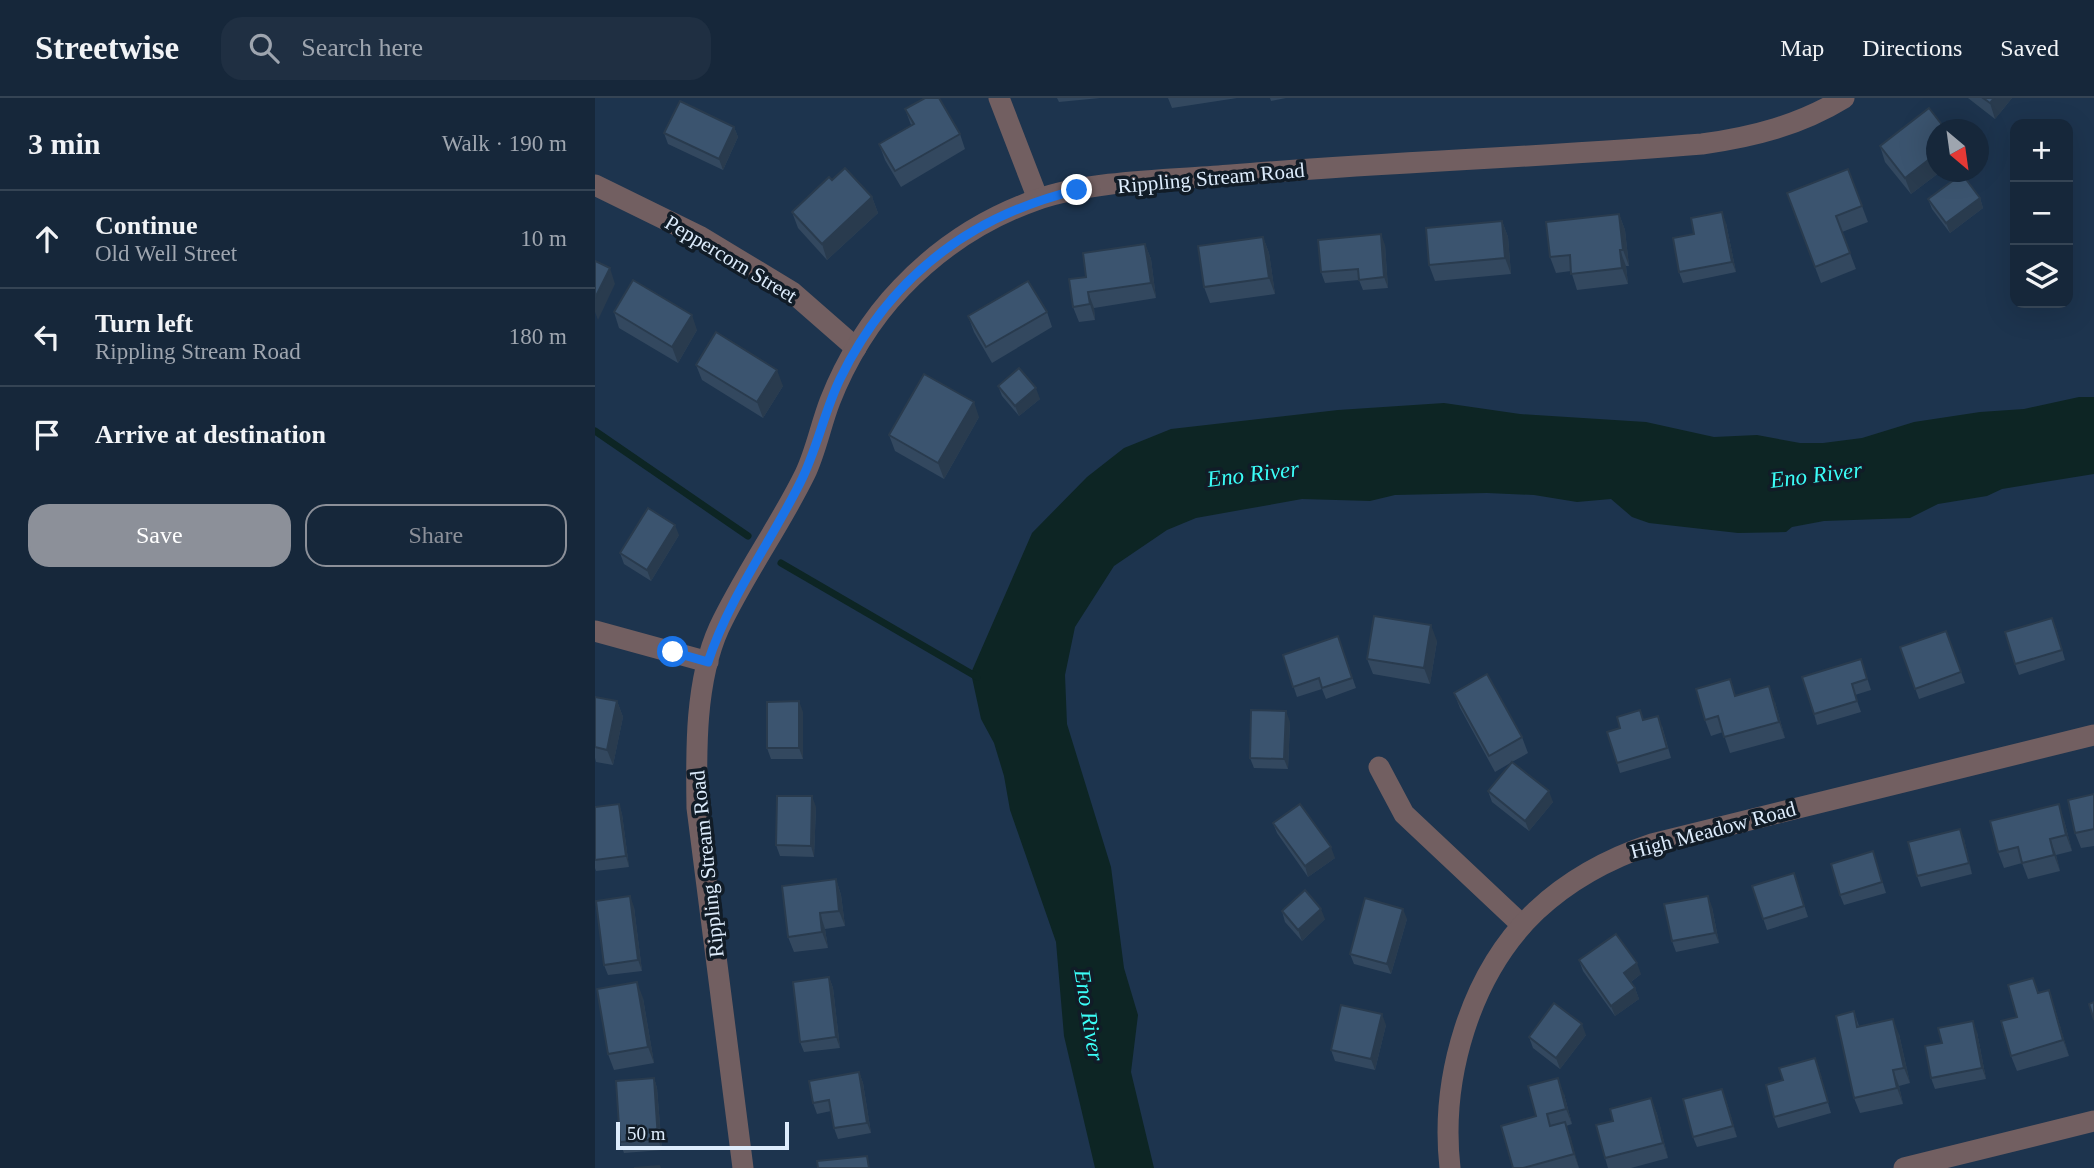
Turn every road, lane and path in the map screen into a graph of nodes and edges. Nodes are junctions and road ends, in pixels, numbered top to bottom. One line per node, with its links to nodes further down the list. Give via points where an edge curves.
1 (999, 98): 4 (street)
2 (1844, 98): 4 (street, Rippling Stream Road, via 1779,129 1702,144 1243,174 1077,190)
3 (595, 185): 5 (street, Peppercorn Street, via 701,237 792,292)
4 (1038, 199): 5 (street, Rippling Stream Road, via 976,229 921,268)
5 (856, 348): 7 (street, Rippling Stream Road, via 830,401 807,470 741,586)
6 (595, 631): 7 (street)
7 (708, 662): 12 (street, Rippling Stream Road, via 696,753 697,808)
8 (2094, 734): 10 (street, High Meadow Road, via 1641,848 1570,884)
9 (1379, 767): 10 (street, via 1403,814)
10 (1522, 925): 13 (street, High Meadow Road, via 1488,976 1461,1044 1451,1094)
11 (2094, 1121): 14 (street)
12 (743, 1168)
13 (1450, 1168)
14 (1904, 1168)

